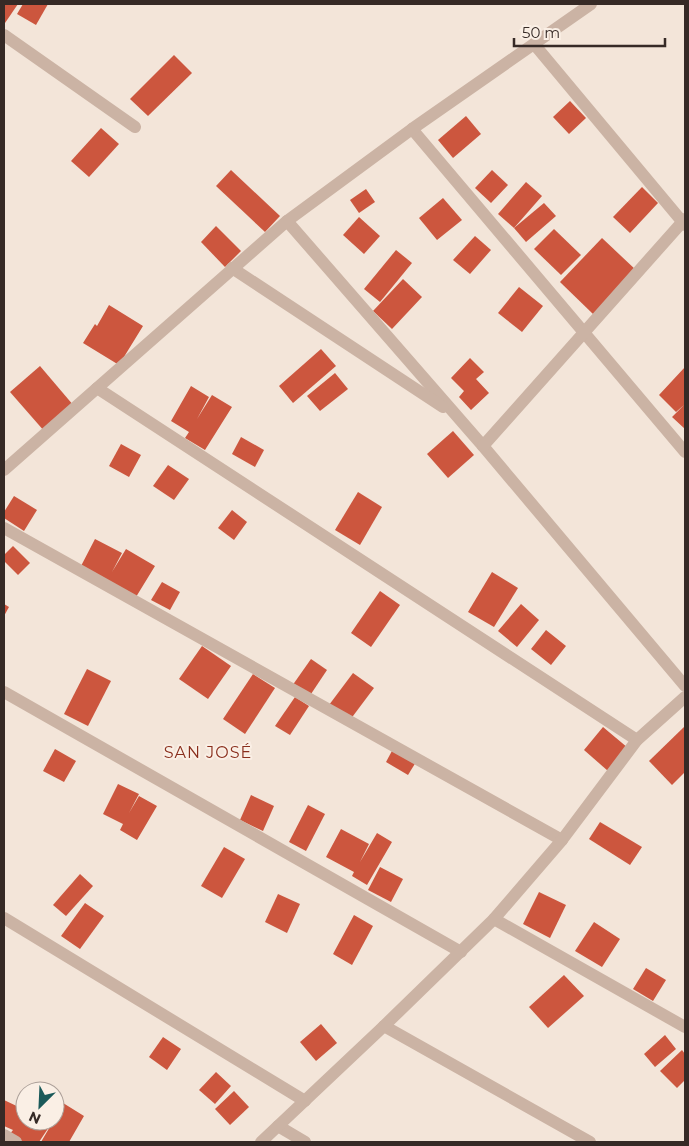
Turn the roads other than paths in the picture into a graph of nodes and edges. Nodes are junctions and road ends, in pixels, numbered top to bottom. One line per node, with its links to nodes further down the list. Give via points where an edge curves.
1 (591, 4): 3 (street)
2 (4, 35): 4 (street)
3 (534, 44): 5 (street); 7 (street)
4 (135, 126)
5 (412, 129): 6 (street); 9 (street)
6 (288, 221): 8 (street); 11 (street)
7 (684, 222): 9 (street)
8 (232, 268): 10 (street); 11 (street)
9 (584, 333): 12 (street); 13 (street)
10 (97, 388): 14 (street); 19 (street)
11 (456, 415): 12 (street)
12 (484, 446): 16 (street)
13 (685, 452)
14 (4, 470)
15 (4, 528): 20 (street)
16 (685, 686)
17 (4, 692): 23 (street)
18 (685, 696): 19 (street)
19 (637, 740): 20 (street)
20 (562, 840): 22 (street)
21 (4, 918): 26 (street)
22 (494, 919): 23 (street); 25 (street)
23 (461, 952): 24 (street)
24 (384, 1026): 26 (street); 32 (street)
25 (685, 1027)
26 (305, 1101): 27 (street)
27 (278, 1126): 30 (street); 31 (street)
28 (4, 1135): 29 (street)
29 (16, 1142)
30 (261, 1142)
31 (305, 1142)
32 (590, 1142)

